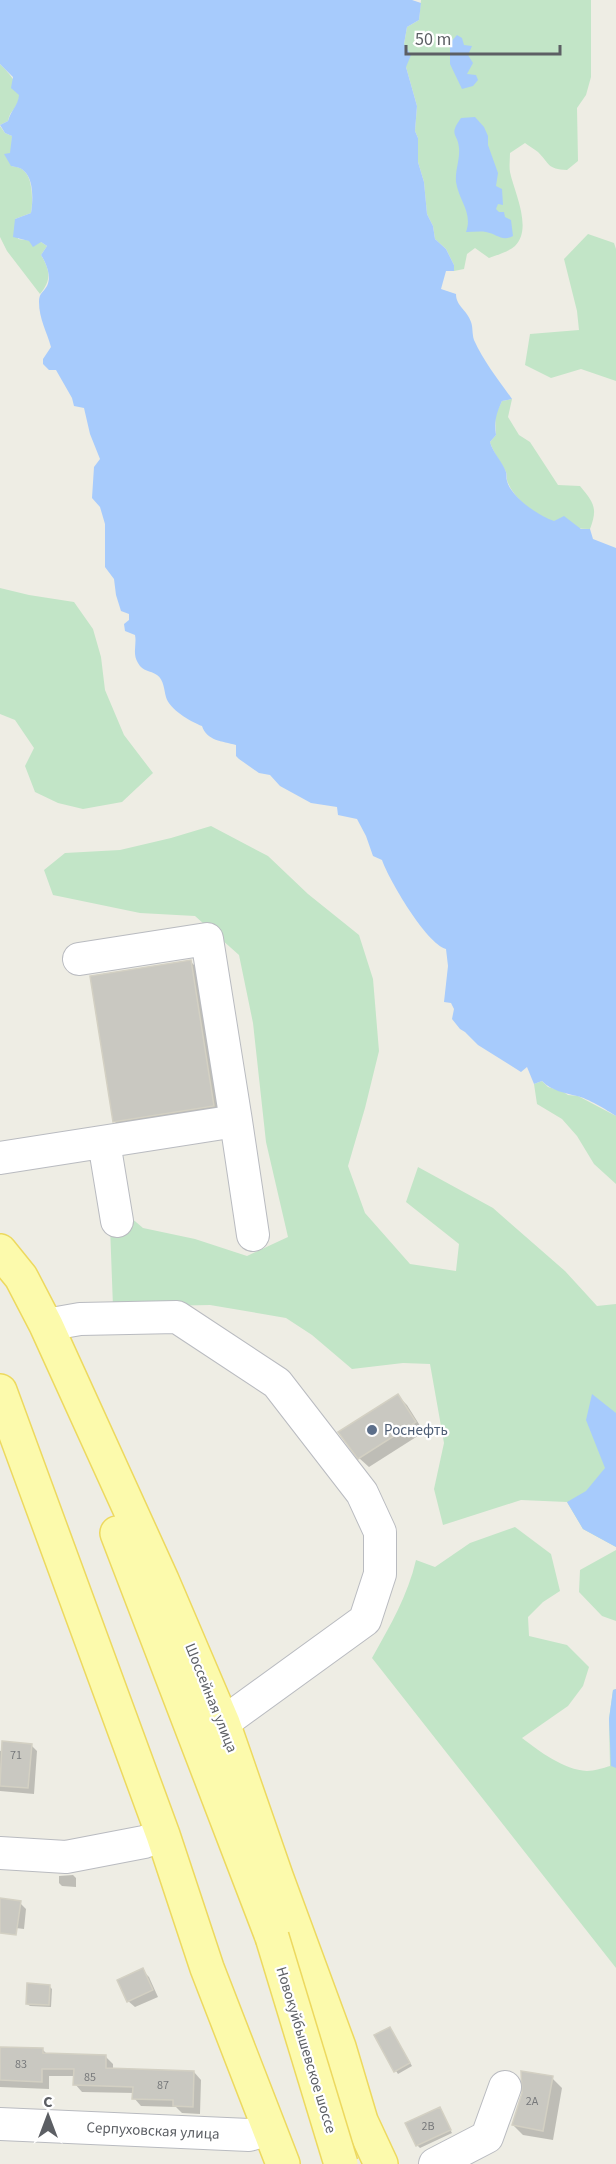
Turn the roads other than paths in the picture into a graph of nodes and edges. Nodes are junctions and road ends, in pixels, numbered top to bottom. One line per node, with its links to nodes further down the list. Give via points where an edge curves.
1 (79, 959): 2 (street, via 207,939)
2 (236, 1121): 3 (street); 6 (street)
3 (104, 1142): 4 (street); 5 (street)
4 (0, 1158)
5 (117, 1221)
6 (254, 1235)
7 (0, 1251): 9 (main road, Шоссейная улица, via 21,1277)
8 (0, 1268): 14 (main road, Шоссейная улица, via 124,1548)
9 (46, 1325): 11 (main road, Шоссейная улица); 11 (street, via 80,1319 177,1317 277,1383 362,1493 380,1532 380,1574 365,1620)
10 (0, 1393): 12 (main road)
11 (223, 1723): 16 (main road, Шоссейная улица, via 339,2047)
12 (163, 1835): 13 (street, via 66,1857); 18 (main road, via 207,1968)
13 (0, 1853)
14 (272, 1937): 21 (main road, Новокуйбышевское шоссе, bridge)
15 (505, 2087): 23 (street, via 487,2137)
16 (361, 2121): 20 (main road, via 356,2146); 22 (main road, Шоссейная улица)
17 (0, 2124): 18 (street, Серпуховская улица, via 249,2135)
18 (275, 2144): 19 (main road)
19 (303, 2164)
20 (333, 2164)
21 (341, 2164)
22 (381, 2164)
23 (435, 2164)

